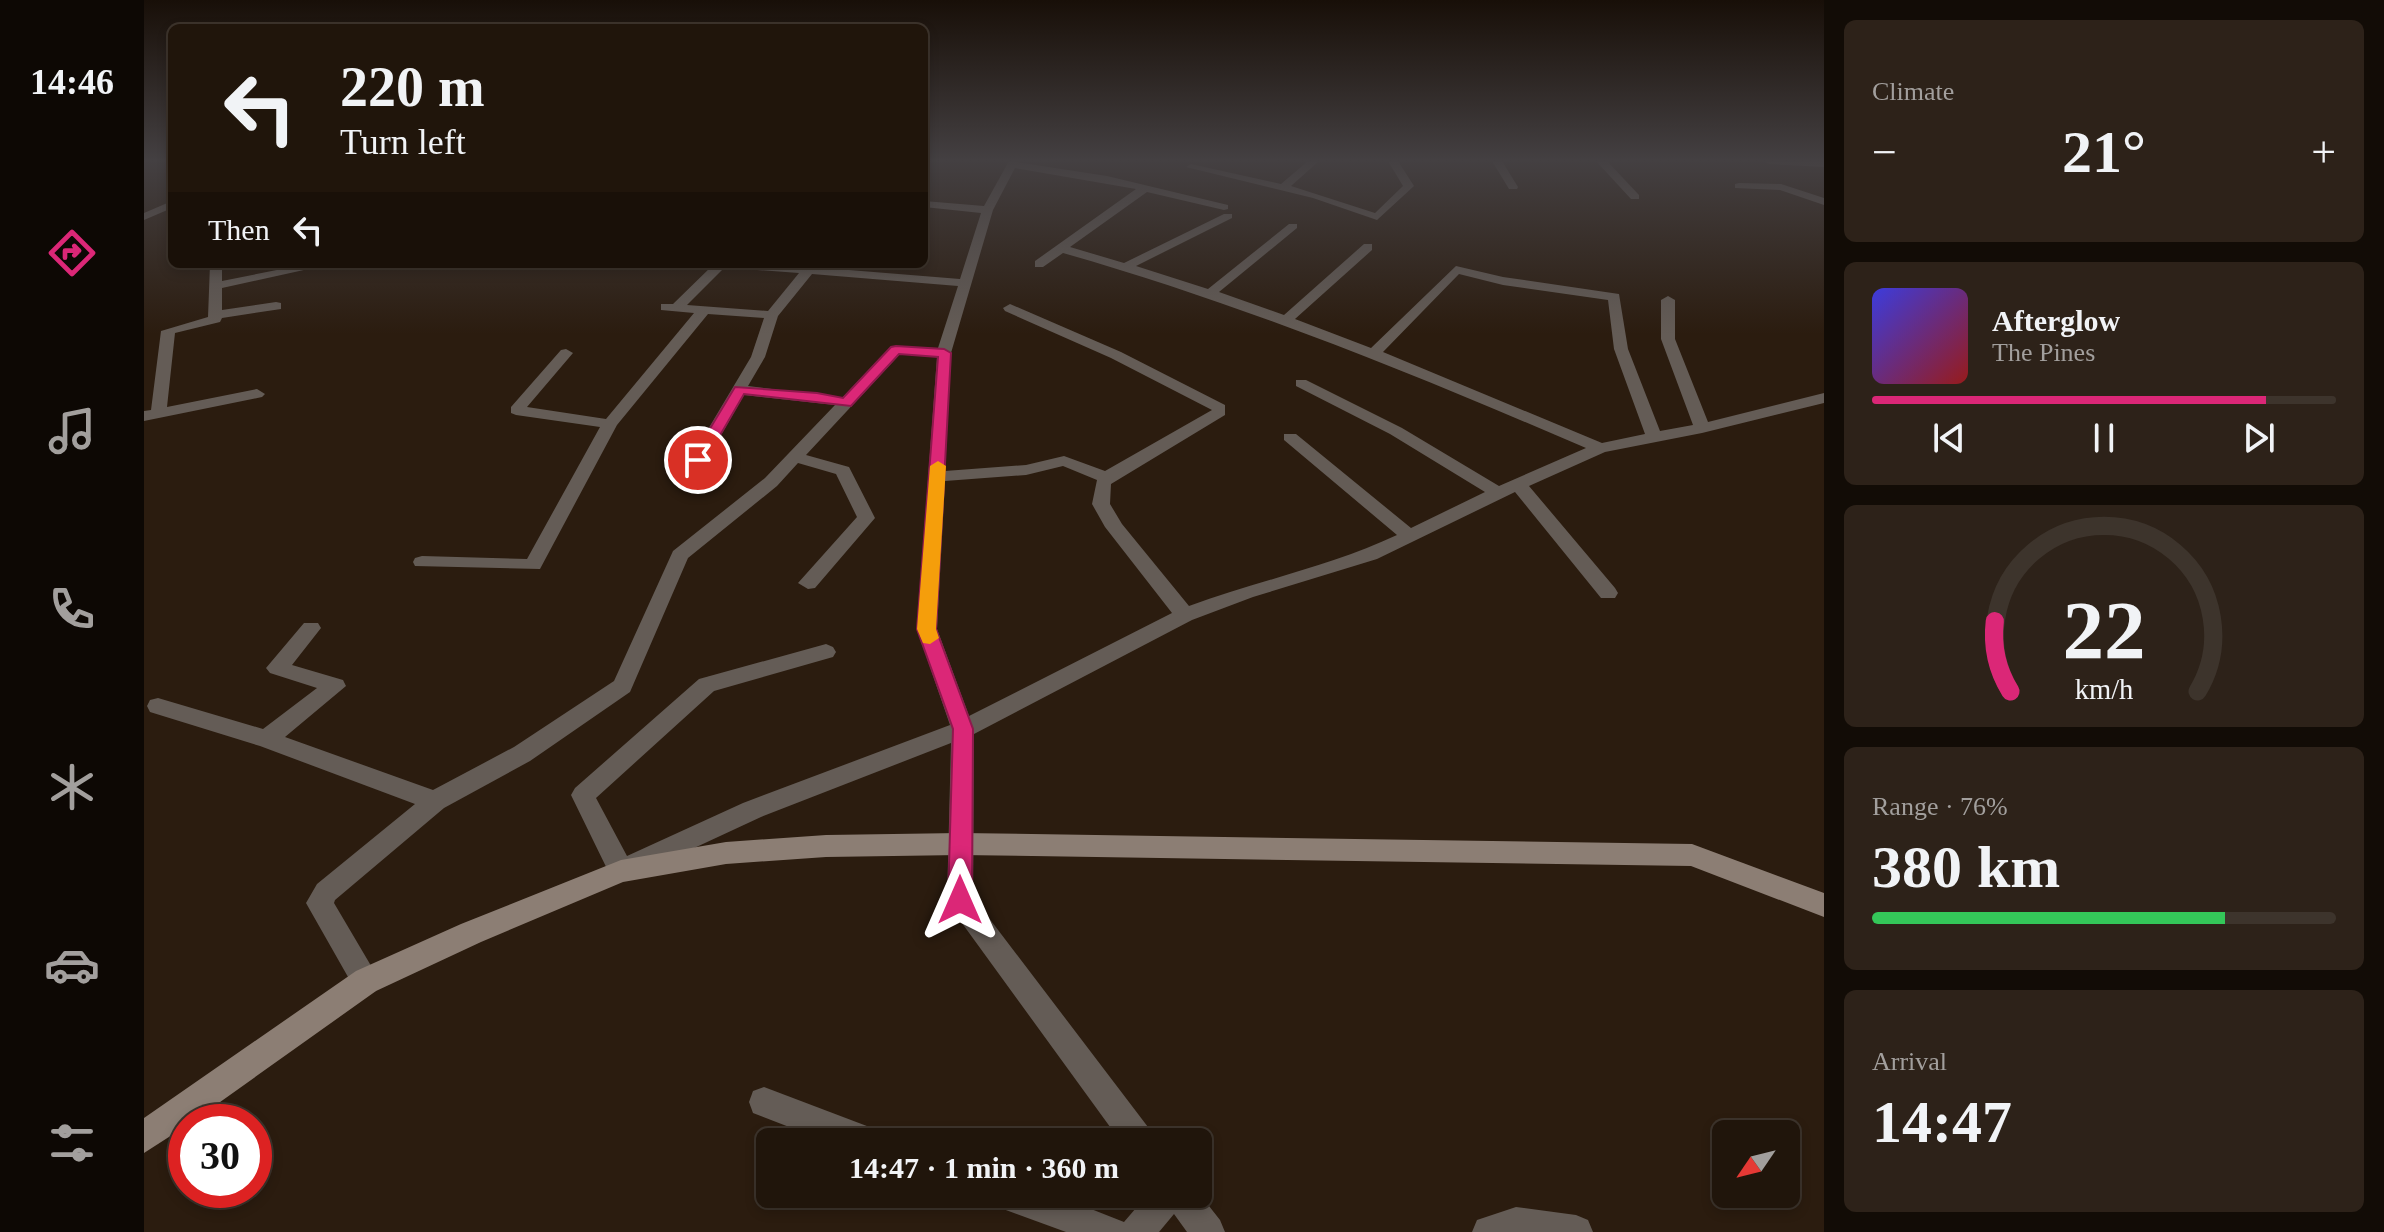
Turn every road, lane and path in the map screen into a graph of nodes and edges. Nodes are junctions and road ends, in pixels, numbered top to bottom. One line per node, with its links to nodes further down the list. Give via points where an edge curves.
1 (984, 218): 14 (street)
2 (1101, 218): 6 (street)
3 (1214, 218): 8 (street)
4 (1293, 226): 16 (street)
5 (1368, 247): 23 (street)
6 (1059, 248): 7 (street); 8 (street)
7 (1039, 264)
8 (1125, 267): 16 (street)
9 (216, 268): 15 (street)
10 (306, 268): 15 (street)
11 (716, 268): 20 (street, via 672,307)
12 (808, 269): 13 (street); 22 (street)
13 (878, 270): 14 (street)
14 (963, 283): 26 (street)
15 (215, 286): 21 (street)
16 (1209, 294): 23 (street)
17 (1668, 300): 34 (street, via 1668,339)
18 (276, 306): 21 (street)
19 (1010, 308): 40 (street, via 1220,408)
20 (705, 309): 22 (street); 33 (street)
21 (215, 315): 32 (street, via 210,322 168,331)
22 (772, 315): 28 (street, via 758,357)
23 (1285, 321): 24 (street)
24 (1375, 352): 36 (street, via 1456,270 1614,297 1621,349); 37 (street)
25 (566, 353): 33 (street, via 516,410)
26 (944, 353): 31 (street, via 896,350); 39 (street)
27 (1301, 383): 43 (street, via 1396,431)
28 (739, 390): 31 (street); 41 (street)
29 (257, 394): 32 (street)
30 (1824, 398): 34 (street)
31 (846, 403): 38 (street)
32 (152, 414)
33 (610, 424): 45 (street, via 533,565)
34 (1702, 428): 36 (street)
35 (1290, 437): 44 (street)
36 (1654, 437): 37 (street)
37 (1600, 448): 42 (street)
38 (794, 457): 46 (street, via 843,471 866,518); 54 (street, via 680,555 622,686 522,754)
39 (937, 477): 40 (street, via 1026,470 1064,461); 52 (street, via 927,629)
40 (1107, 478): 48 (street, via 1101,504 1114,527)
41 (685, 483)
42 (1518, 484): 43 (street); 47 (street)
43 (1498, 493): 44 (street)
44 (1410, 536): 48 (street, via 1370,555)
45 (422, 562)
46 (808, 583)
47 (1608, 593)
48 (1185, 615): 52 (street)
49 (311, 628): 53 (street, via 277,668 335,686)
50 (826, 652): 56 (street, via 707,685 583,795)
51 (158, 706): 53 (street)
52 (963, 729): 55 (street); 56 (street, via 752,810)
53 (266, 739): 54 (street)
54 (435, 801): 58 (street, via 319,903)
55 (960, 844): 56 (main road, via 726,853); 57 (main road, via 1692,855); 61 (street, via 960,900)
56 (621, 871): 58 (main road)
57 (1824, 905)
58 (366, 981): 62 (main road)
59 (764, 1102): 60 (street)
60 (832, 1128)
61 (1130, 1128)
62 (144, 1137)
63 (1046, 1208): 66 (street)
64 (1157, 1208): 67 (street)
65 (1190, 1208): 68 (street)
66 (1112, 1232)
67 (1137, 1232)
68 (1208, 1232)
69 (1489, 1232): 70 (street, via 1516,1224)
70 (1576, 1232)

